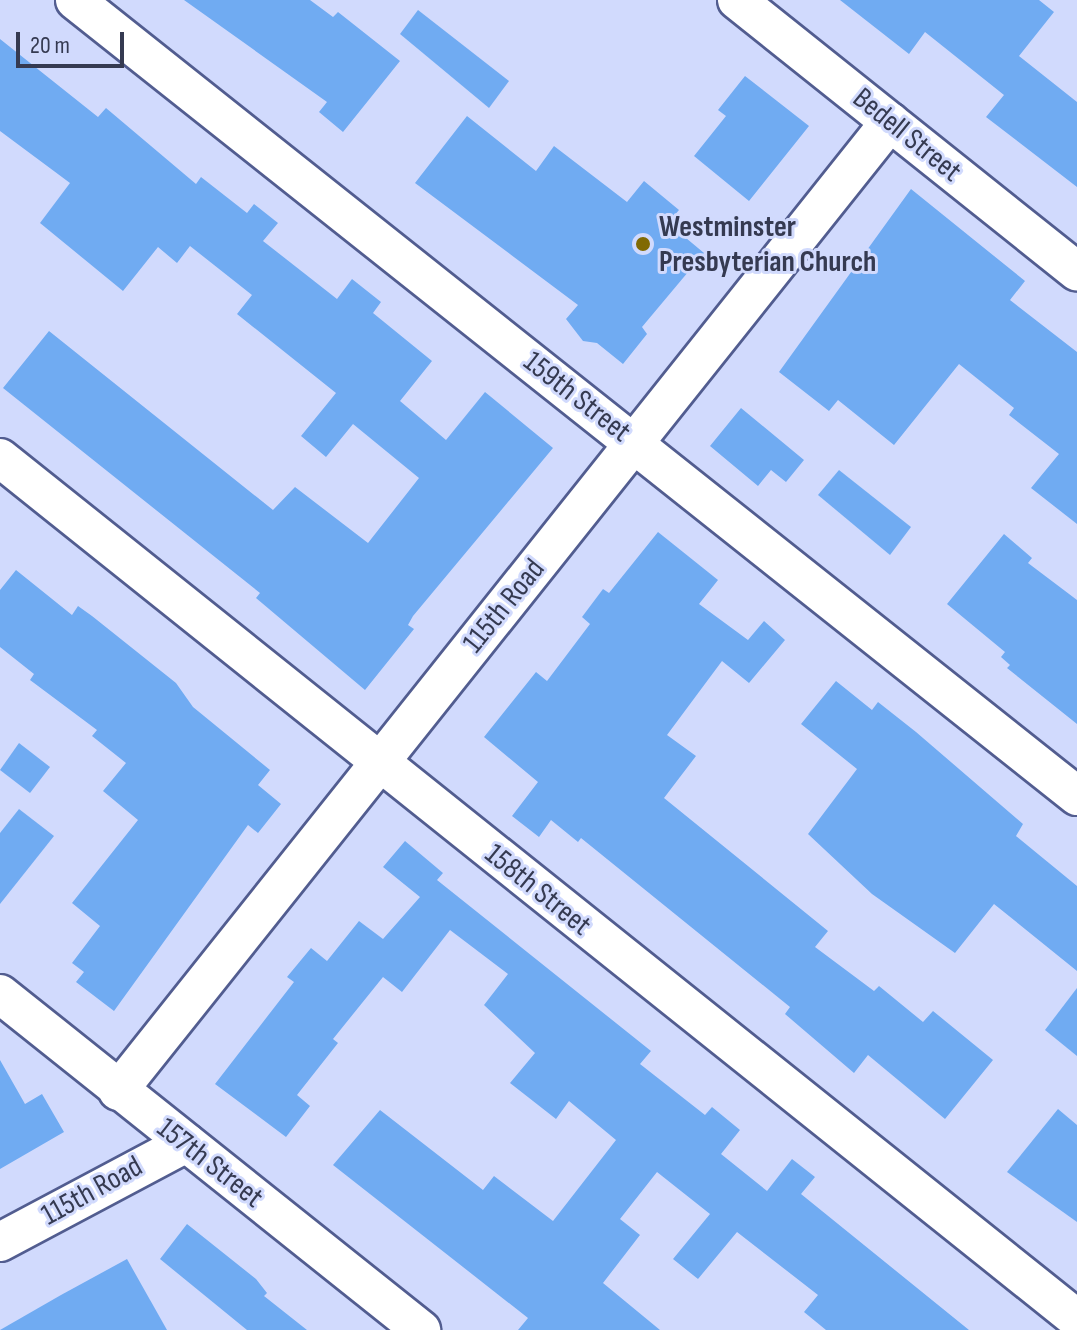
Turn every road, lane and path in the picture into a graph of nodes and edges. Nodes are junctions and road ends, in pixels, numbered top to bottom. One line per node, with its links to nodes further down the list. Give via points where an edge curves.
1 (75, 0): 5 (street, 159th Street)
2 (737, 0): 3 (street, Bedell Street)
3 (890, 122): 4 (street, Bedell Street); 5 (street, 115th Road)
4 (1077, 271)
5 (635, 442): 7 (street, 115th Road); 8 (street, 159th Street)
6 (0, 458): 7 (street, 158th Street)
7 (378, 763): 10 (street, 115th Road); 13 (street, 158th Street)
8 (1077, 796)
9 (0, 994): 10 (street, 157th Street)
10 (118, 1091): 11 (street, 157th Street)
11 (186, 1143): 12 (street, 115th Road); 14 (street, 157th Street)
12 (0, 1242)
13 (1077, 1319)
14 (421, 1330)

